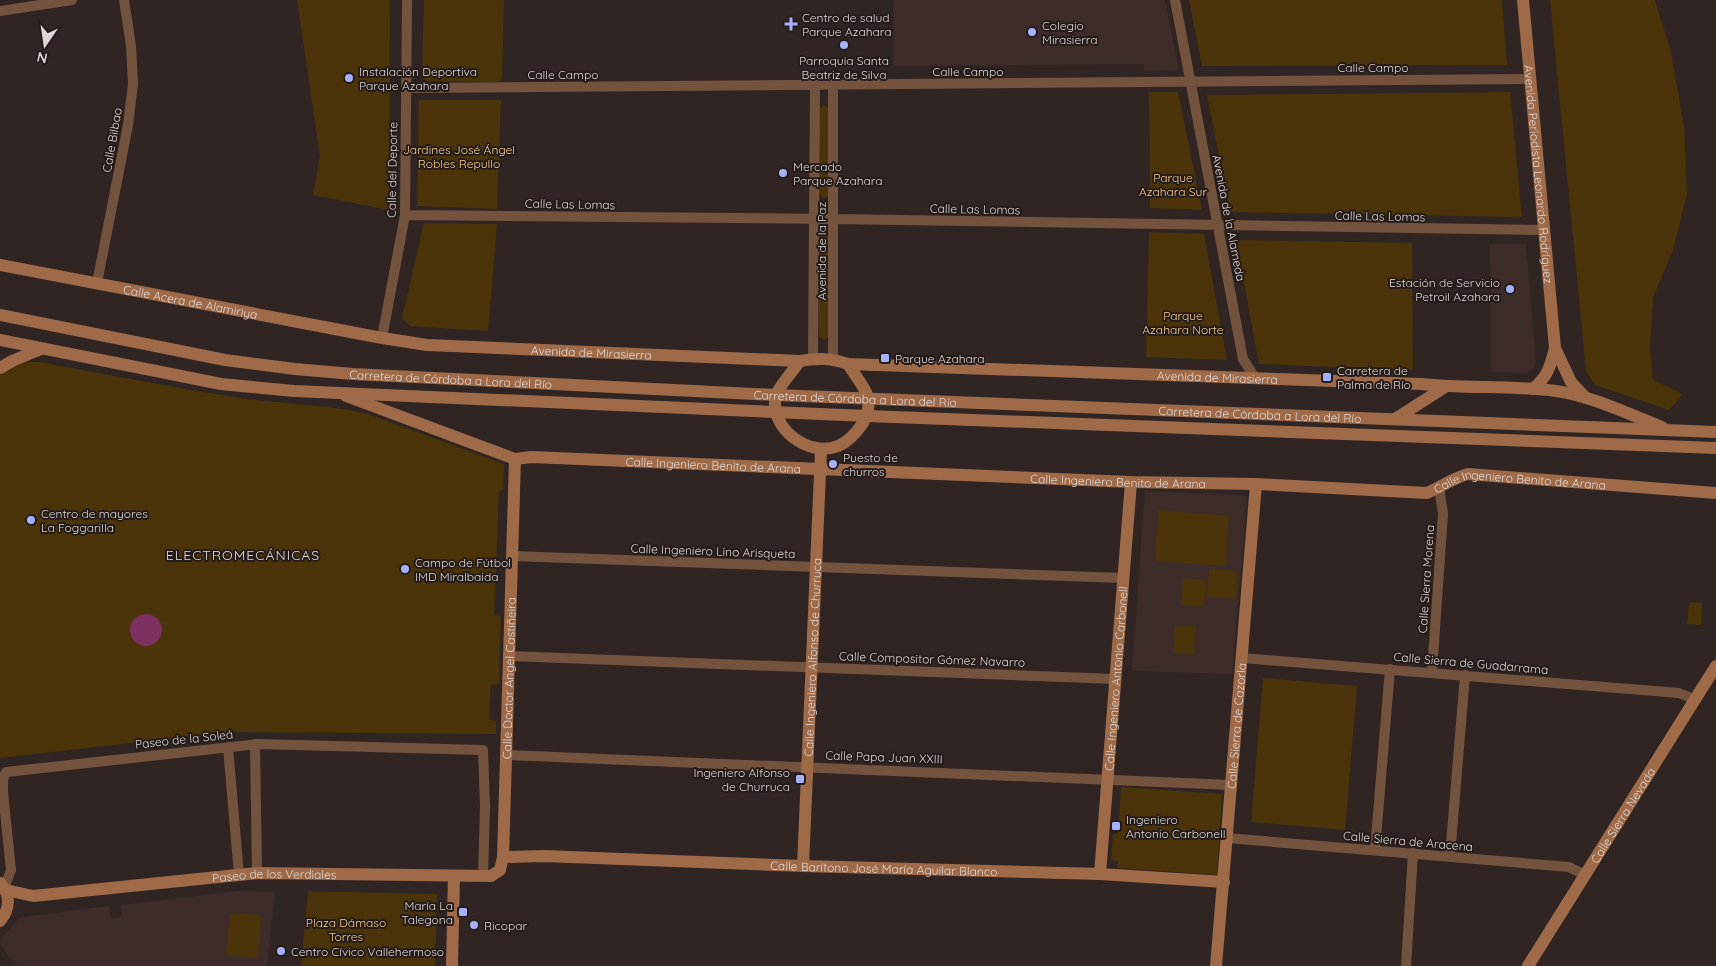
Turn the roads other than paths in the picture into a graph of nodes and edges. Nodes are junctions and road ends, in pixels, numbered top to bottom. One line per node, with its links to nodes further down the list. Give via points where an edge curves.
1 (72, 0): 6 (street)
2 (124, 0): 18 (street, Calle Bilbao, via 133,84)
3 (407, 0): 11 (street, Calle del Deporte)
4 (1175, 0): 8 (street, Avenida de la Alameda)
5 (1523, 0): 7 (street, Avenida Periodista Leonardo Rodríguez)
6 (0, 11)
7 (1530, 79): 8 (street, Calle Campo); 16 (street, Avenida Periodista Leonardo Rodríguez)
8 (1190, 81): 10 (street, Calle Campo); 15 (street, Avenida de la Alameda)
9 (815, 84): 10 (street, Calle Campo); 11 (street, Calle Campo); 13 (street, Avenida de la Paz)
10 (833, 84): 14 (street, Avenida de la Paz)
11 (406, 88): 12 (street, Calle del Deporte)
12 (406, 215): 13 (street, Calle Las Lomas); 20 (street, Calle del Deporte)
13 (814, 219): 14 (street, Calle Las Lomas); 26 (street, Avenida de la Paz)
14 (834, 219): 15 (street, Calle Las Lomas); 24 (street, Avenida de la Paz)
15 (1218, 226): 16 (street, Calle Las Lomas); 25 (street, Avenida de la Alameda)
16 (1544, 230): 22 (street, Avenida Periodista Leonardo Rodríguez)
17 (0, 264): 18 (street, Calle Acera de Alamiriya)
18 (97, 283): 20 (street, Calle Acera de Alamiriya)
19 (0, 315): 34 (street, Carretera de Córdoba a Lora del Río, via 225,360 295,369)
20 (382, 338): 26 (street, Avenida de Mirasierra, via 492,349)
21 (0, 340): 23 (street, Carretera de Córdoba a Lora del Río)
22 (1554, 348): 32 (street, Avenida Periodista Leonardo Rodríguez, via 1545,379); 36 (street, Avenida Periodista Leonardo Rodríguez, via 1571,382)
23 (42, 349): 28 (street); 33 (street, Carretera de Córdoba a Lora del Río, via 221,384)
24 (833, 359): 26 (street, Avenida de Mirasierra); 27 (street, Avenida de Mirasierra)
25 (1243, 359): 29 (street); 30 (street, Avenida de la Alameda)
26 (807, 360): 34 (street)
27 (848, 364): 29 (street, Avenida de Mirasierra); 35 (street)
28 (0, 368)
29 (1229, 376): 30 (street, Avenida de Mirasierra)
30 (1255, 378): 31 (street, Avenida de Mirasierra)
31 (1445, 387): 32 (street, Avenida de Mirasierra); 39 (street)
32 (1533, 389): 36 (street, Avenida de Mirasierra)
33 (335, 392): 37 (street, Carretera de Córdoba a Lora del Río); 44 (street)
34 (776, 395): 35 (street, Carretera de Córdoba a Lora del Río); 37 (street)
35 (868, 398): 38 (street); 39 (street, Carretera de Córdoba a Lora del Río)
36 (1586, 398): 40 (street, Avenida de Mirasierra)
37 (776, 412): 38 (street, Carretera de Córdoba a Lora del Río); 43 (street, via 784,429 804,445)
38 (867, 416): 42 (street, Carretera de Córdoba a Lora del Río); 43 (street, via 857,432 839,446)
39 (1395, 419): 40 (street, Carretera de Córdoba a Lora del Río)
40 (1672, 431): 41 (street, Carretera de Córdoba a Lora del Río)
41 (1716, 432)
42 (1716, 448)
43 (821, 450): 45 (street, Calle Ingeniero Alfonso de Churruca)
44 (515, 459): 45 (street, Calle Ingeniero Benito de Arana, via 531,457); 50 (street, Calle Doctor Angel Castiñeira)
45 (820, 469): 46 (street, Calle Ingeniero Benito de Arana); 51 (street, Calle Ingeniero Alfonso de Churruca)
46 (1130, 482): 47 (street, Calle Ingeniero Benito de Arana); 52 (street, Calle Ingeniero Antonio Carbonell)
47 (1256, 484): 48 (street, Calle Ingeniero Benito de Arana, via 1427,493); 54 (street, Calle Sierra de Cazorla)
48 (1440, 488): 49 (street, Calle Ingeniero Benito de Arana, via 1456,477 1468,474); 58 (street, Calle Sierra Morena, via 1443,514)
49 (1716, 492)
50 (512, 556): 51 (street, Calle Ingeniero Lino Arisqueta); 53 (street, Calle Doctor Angel Castiñeira)
51 (816, 568): 52 (street, Calle Ingeniero Lino Arisqueta); 56 (street, Calle Ingeniero Alfonso de Churruca)
52 (1123, 578): 60 (street, Calle Ingeniero Antonio Carbonell)
53 (509, 656): 56 (street, Calle Compositor Gómez Navarro); 64 (street, Calle Doctor Angel Castiñeira)
54 (1242, 658): 57 (street, Calle Sierra de Guadarrama); 67 (street, Calle Sierra de Cazorla)
55 (1716, 666): 61 (street, Calle Sierra Nevada)
56 (811, 667): 60 (street, Calle Compositor Gómez Navarro); 65 (street, Calle Ingeniero Alfonso de Churruca)
57 (1390, 669): 58 (street, Calle Sierra de Guadarrama); 69 (street)
58 (1432, 672): 59 (street, Calle Sierra de Guadarrama)
59 (1464, 675): 61 (street, Calle Sierra de Guadarrama, via 1679,692); 71 (street)
60 (1115, 679): 66 (street, Calle Ingeniero Antonio Carbonell)
61 (1696, 700): 77 (street, Calle Sierra Nevada)
62 (255, 744): 63 (street, Paseo de la Soleá); 74 (street); 79 (street, Paseo de la Soleá, via 483,750)
63 (228, 747): 76 (street); 81 (street, Paseo de la Soleá, via 6,772 3,792 11,870)
64 (506, 754): 65 (street, Calle Papa Juan XXIII); 72 (street, Calle Doctor Angel Castiñeira)
65 (807, 767): 66 (street, Calle Papa Juan XXIII); 73 (street, Calle Ingeniero Alfonso de Churruca)
66 (1108, 779): 67 (street, Calle Papa Juan XXIII); 75 (street, Calle Ingeniero Antonio Carbonell)
67 (1232, 785): 68 (street, Calle Sierra de Cazorla)
68 (1227, 838): 69 (street, Calle Sierra de Aracena); 80 (street, Calle Sierra de Cazorla)
69 (1376, 850): 70 (street, Calle Sierra de Aracena)
70 (1413, 854): 71 (street, Calle Sierra de Aracena); 86 (street)
71 (1450, 856): 77 (street, Calle Sierra de Aracena, via 1569,867)
72 (503, 857): 73 (street, Calle Barítono José María Aguilar Blanco); 79 (street, via 500,870 491,876)
73 (803, 866): 75 (street, Calle Barítono José María Aguilar Blanco)
74 (257, 874): 76 (street, Paseo de los Verdiales); 78 (street, Paseo de los Verdiales)
75 (1100, 874): 80 (street, Calle Barítono José María Aguilar Blanco)
76 (240, 875): 82 (street, Paseo de los Verdiales)
77 (1585, 875): 87 (street, Calle Sierra Nevada)
78 (454, 876): 79 (street, Paseo de los Verdiales); 84 (street)
79 (483, 876)
80 (1224, 882): 85 (street, Calle Sierra de Cazorla)
81 (3, 887): 82 (street, Paseo de los Verdiales); 83 (street, via 8,907)
82 (33, 896): 83 (street, Paseo de los Verdiales)
83 (2, 918)
84 (452, 966)
85 (1216, 966)
86 (1406, 966)
87 (1528, 966)

